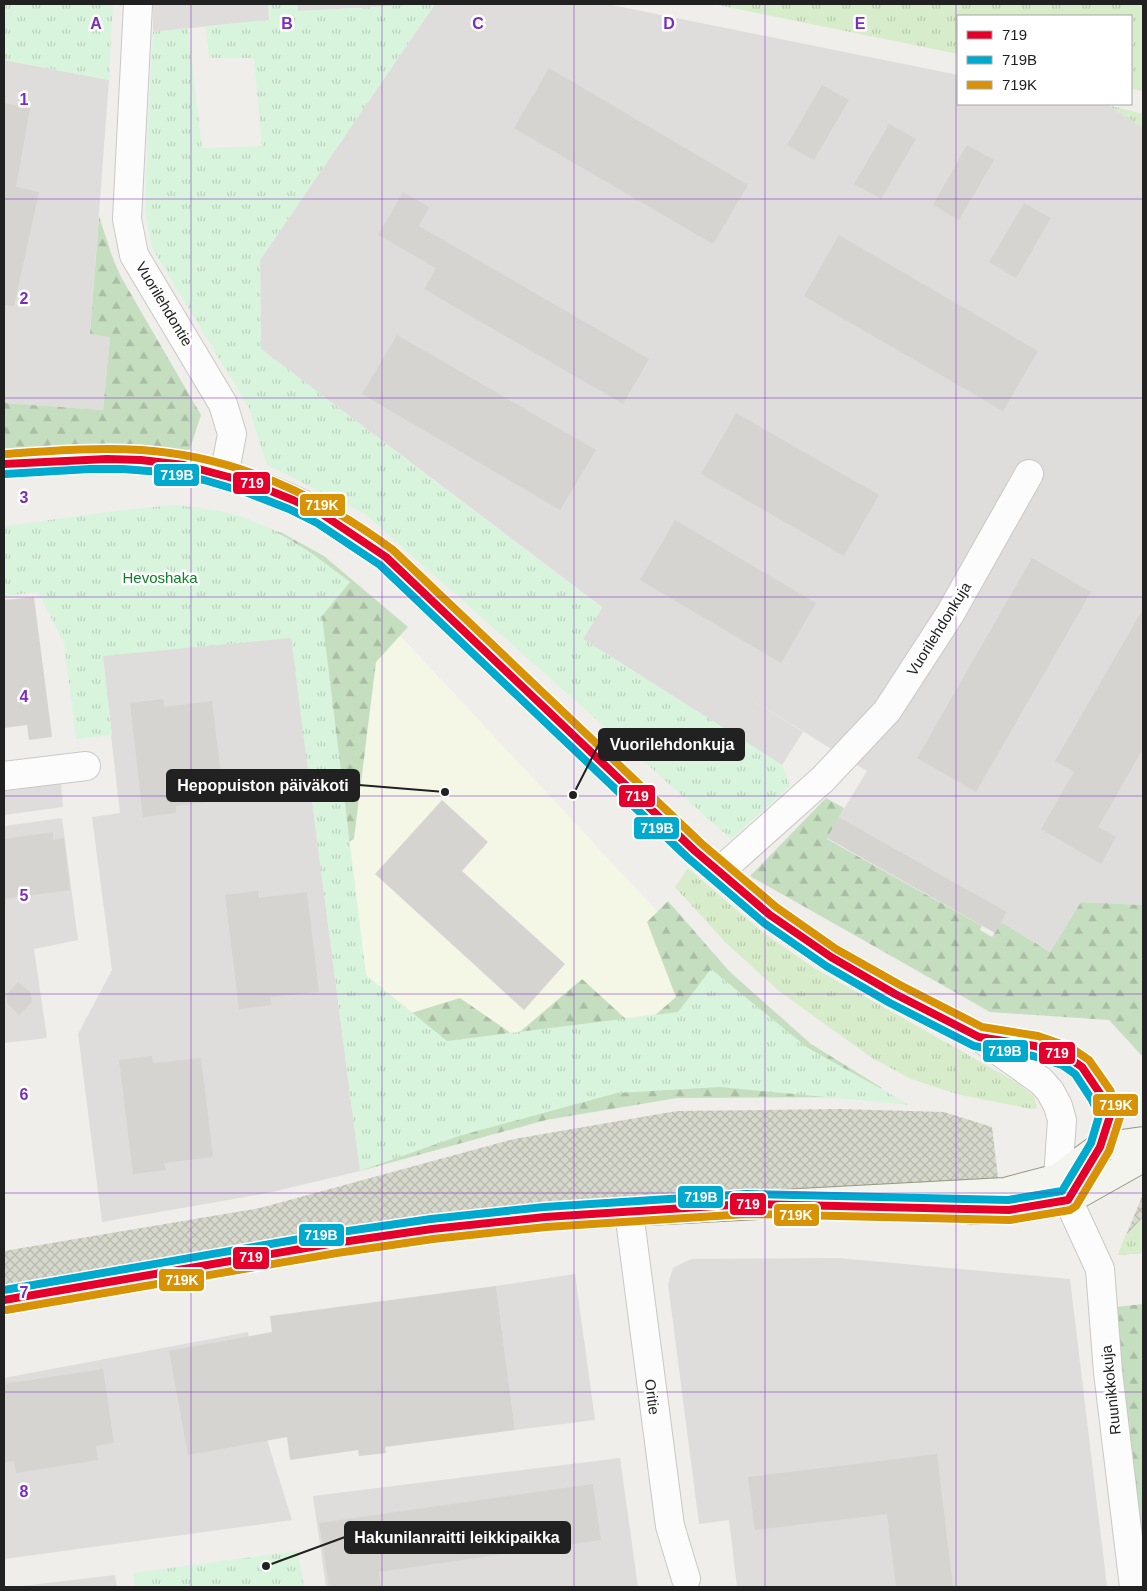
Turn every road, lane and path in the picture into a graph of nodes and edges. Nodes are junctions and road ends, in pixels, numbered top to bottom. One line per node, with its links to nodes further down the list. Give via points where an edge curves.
1 (138, 4): 4 (street, Vuorilehdontie, via 127,219 134,255 223,404 232,434)
2 (4, 464): 4 (street, via 141,460 191,466)
3 (1029, 474): 7 (street, Vuorilehdonkuja, via 950,614 887,711 823,779)
4 (224, 476): 7 (street, via 271,490 312,509 386,557)
5 (86, 766): 6 (street)
6 (4, 776)
7 (719, 872): 8 (street, via 770,915 831,958)
8 (979, 1037): 10 (street, via 1035,1046 1066,1056 1082,1067 1101,1095 1110,1116); 12 (street, via 1041,1081 1050,1091 1062,1120)
9 (1143, 1141): 10 (main road)
10 (1100, 1147): 12 (street)
11 (1143, 1159): 12 (main road)
12 (1063, 1189): 13 (main road, via 1009,1210 747,1204); 16 (street, Ruunikkokuja, via 1100,1269 1108,1372)
13 (629, 1212): 14 (main road, via 442,1228 335,1243); 15 (street, Oritie, via 670,1526)
14 (4, 1300)
15 (686, 1579)
16 (1134, 1587)

